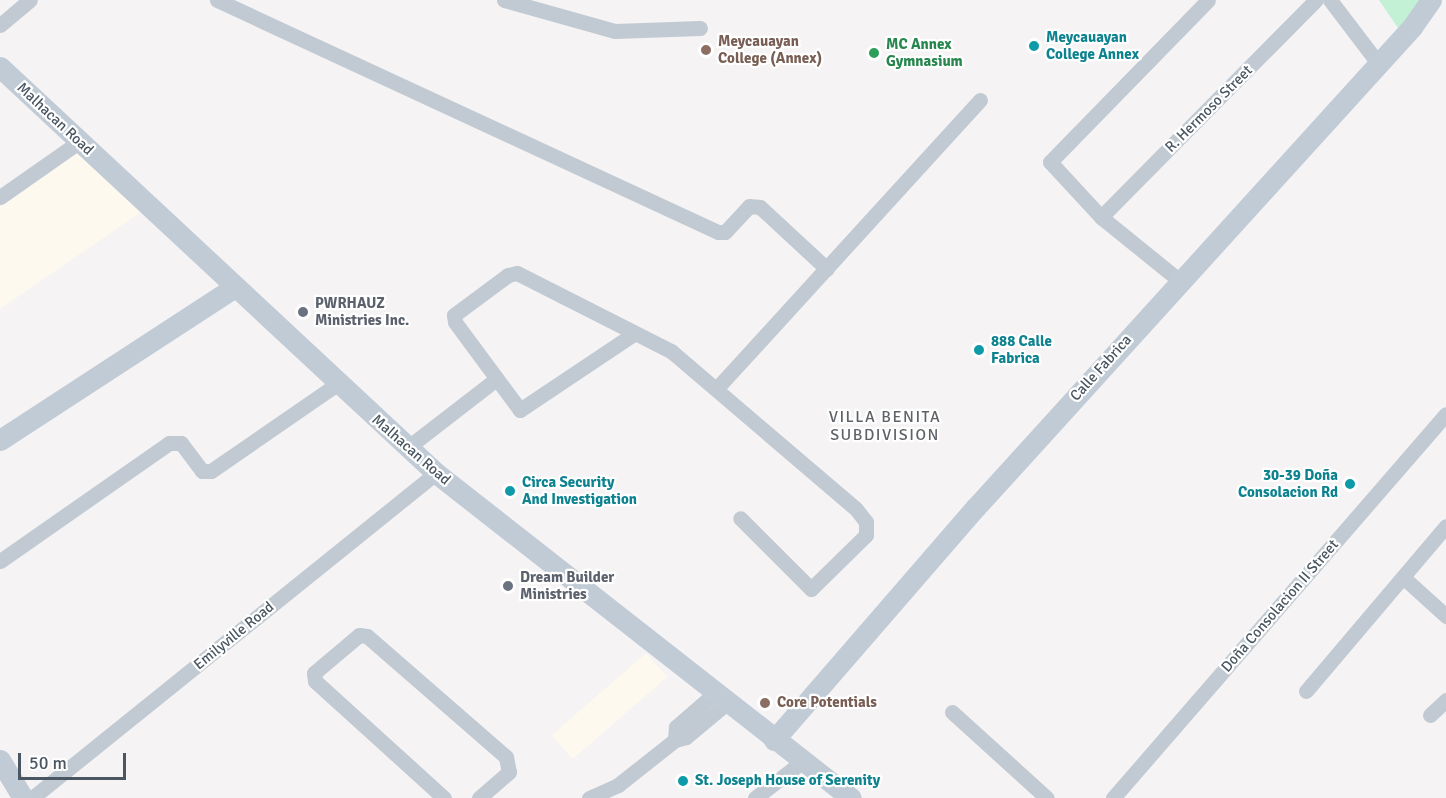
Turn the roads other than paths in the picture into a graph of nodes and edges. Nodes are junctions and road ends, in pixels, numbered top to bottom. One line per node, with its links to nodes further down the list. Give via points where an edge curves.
1 (30, 0): 8 (street)
2 (217, 0): 16 (street, via 718,232 725,232 749,206 760,207)
3 (504, 0): 9 (street, via 615,31)
4 (1208, 0): 15 (street, via 1053,156 1051,168)
5 (1316, 0): 15 (street, R. Hermoso Street)
6 (1330, 0): 10 (street)
7 (1431, 0): 10 (street, Calle Fabrica, via 1421,17)
8 (0, 26)
9 (700, 28)
10 (1378, 63): 17 (street, Calle Fabrica)
11 (0, 67): 13 (street, Malhacan Road)
12 (980, 99): 16 (street)
13 (80, 141): 14 (street); 18 (street, Malhacan Road)
14 (0, 197)
15 (1101, 217): 17 (street)
16 (827, 269): 22 (street)
17 (1180, 281): 37 (street, Calle Fabrica, via 976,507)
18 (235, 287): 21 (street, Malhacan Road); 24 (street)
19 (632, 334): 20 (street, via 522,410 517,409); 20 (street, via 531,277 508,275 454,315); 22 (street, via 671,351)
20 (495, 380): 25 (street)
21 (337, 384): 25 (street, Malhacan Road); 29 (street, via 211,471 202,471 181,443 169,443)
22 (717, 388): 27 (street, via 856,509 866,522 866,535 811,589)
23 (1446, 414): 49 (street, Doña Consolacion II Street)
24 (0, 440)
25 (407, 448): 26 (street, Malhacan Road)
26 (435, 473): 33 (street, Malhacan Road); 42 (street, Emilyville Road)
27 (740, 518)
28 (1446, 526): 30 (street)
29 (0, 561)
30 (1404, 578): 31 (street); 32 (street)
31 (1446, 615)
32 (1306, 692)
33 (721, 697): 37 (street, Malhacan Road); 45 (street, via 686,737 675,740 618,785)
34 (1446, 700): 36 (street)
35 (952, 712): 48 (street)
36 (1430, 714)
37 (774, 740): 39 (street, Malhacan Road)
38 (0, 760): 41 (street)
39 (803, 761): 46 (street); 47 (street, Malhacan Road)
40 (499, 793): 43 (street, via 509,772 506,757 367,636 359,635 314,673 315,681); 44 (street)
41 (23, 798)
42 (32, 798)
43 (444, 798)
44 (478, 798)
45 (589, 798)
46 (755, 798)
47 (851, 798)
48 (1047, 798)
49 (1113, 798)

